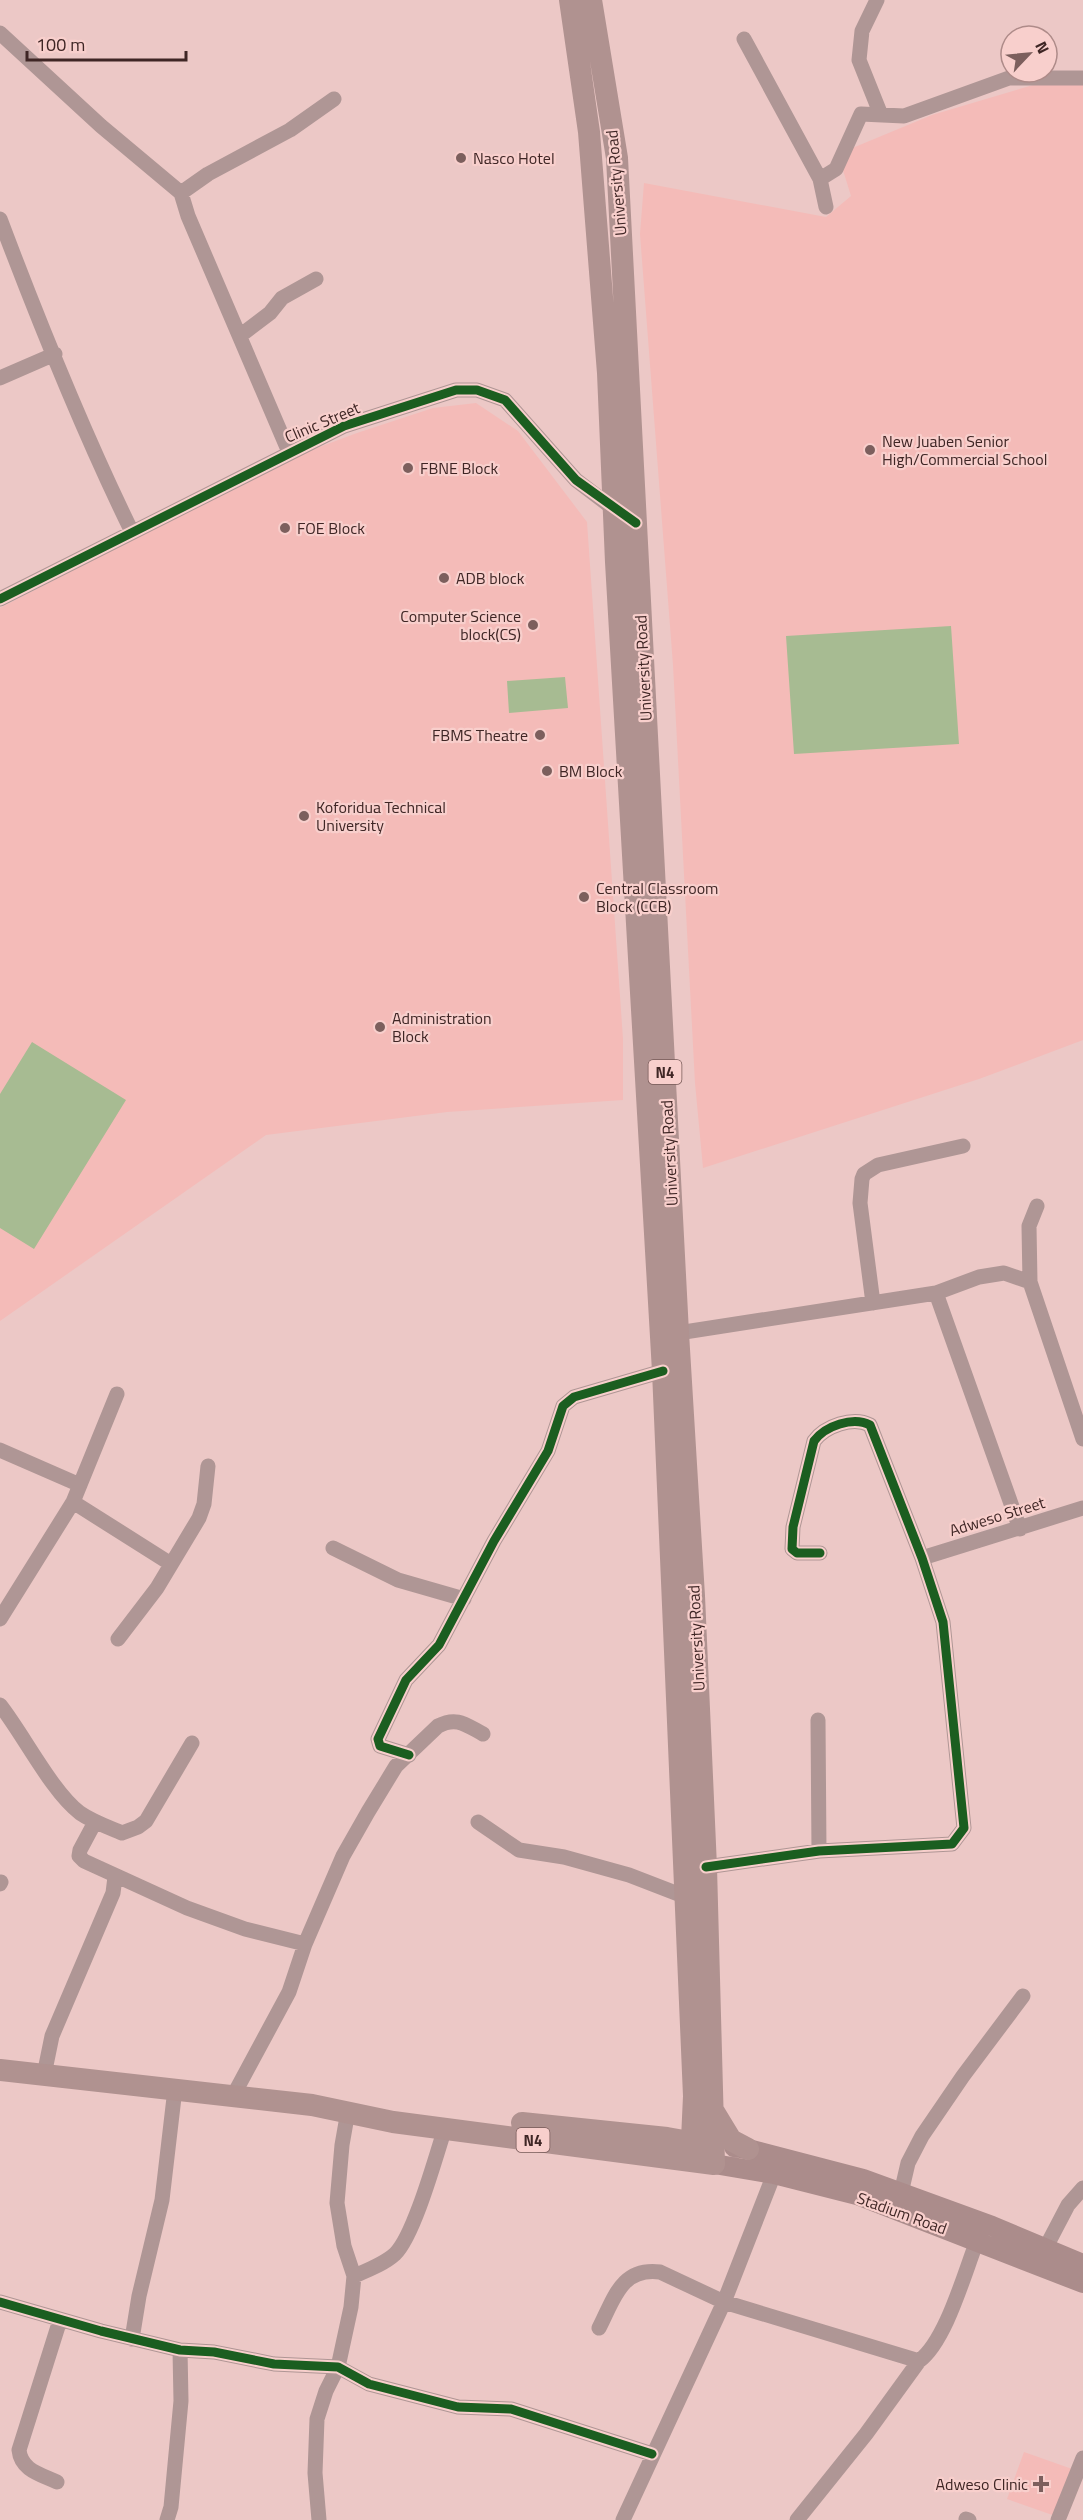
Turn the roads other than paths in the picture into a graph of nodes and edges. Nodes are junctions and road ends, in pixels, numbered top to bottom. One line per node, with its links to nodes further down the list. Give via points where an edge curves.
1 (570, 0): 19 (highway, University Road / N4, via 589,132 608,373)
2 (591, 0): 20 (highway, University Road / N4, via 617,158)
3 (877, 0): 8 (street, via 862,31 859,60)
4 (0, 33): 10 (street)
5 (744, 39): 9 (street)
6 (1083, 78): 8 (street, via 1009,78 904,116)
7 (333, 99): 10 (street, via 290,130)
8 (881, 115): 9 (street, via 861,114 836,169)
9 (820, 179): 11 (street)
10 (181, 193): 15 (street)
11 (826, 207)
12 (0, 220): 13 (street)
13 (5, 250): 16 (street)
14 (316, 279): 15 (street, via 282,298 270,313)
15 (240, 335): 18 (street)
16 (55, 354): 17 (street); 21 (street, via 89,444)
17 (0, 378)
18 (289, 452): 19 (street, Clinic Street, via 345,426 456,390 477,390 505,400 576,480); 21 (street, Clinic Street)
19 (614, 509): 20 (street, Clinic Street); 29 (highway, University Road / N4)
20 (636, 523): 28 (highway, University Road / N4)
21 (132, 532): 22 (street, Clinic Street)
22 (0, 599)
23 (963, 1146): 27 (street, via 878,1165 864,1174 860,1203)
24 (1037, 1206): 25 (street, via 1029,1226)
25 (1030, 1282): 26 (street, via 1004,1273 979,1277); 31 (street)
26 (936, 1293): 27 (street); 37 (street)
27 (873, 1304): 28 (street)
28 (678, 1333): 53 (highway, University Road / N4)
29 (663, 1371): 42 (street, via 568,1400 548,1451); 55 (highway, University Road / N4)
30 (117, 1394): 34 (street)
31 (1083, 1439)
32 (0, 1450): 34 (street)
33 (208, 1466): 41 (street, via 199,1518)
34 (80, 1485): 35 (street)
35 (72, 1502): 41 (street); 43 (street)
36 (1083, 1508): 37 (street, Adweso Street)
37 (1020, 1529): 40 (street, Adweso Street)
38 (333, 1548): 42 (street, via 398,1580)
39 (820, 1553): 40 (street, via 797,1553 792,1549 814,1441 819,1434 845,1422 855,1422 870,1425)
40 (922, 1558): 52 (street, via 943,1622 964,1828 952,1844)
41 (171, 1564): 44 (street)
42 (464, 1599): 49 (street, via 439,1645 406,1680 378,1739 380,1746)
43 (0, 1619)
44 (118, 1639)
45 (0, 1705): 50 (street, via 62,1794 79,1812)
46 (818, 1720): 52 (street)
47 (483, 1734): 49 (street, via 455,1720 446,1722)
48 (192, 1743): 50 (street, via 146,1821 122,1833)
49 (409, 1755): 56 (street, via 396,1767 343,1856)
50 (96, 1822): 54 (street, via 79,1856)
51 (478, 1822): 55 (street, via 519,1850 575,1860)
52 (819, 1851): 53 (street)
53 (706, 1867): 63 (highway, University Road / N4)
54 (115, 1877): 56 (street, via 246,1929); 59 (street, via 113,1893 52,2036)
55 (686, 1897): 62 (highway, University Road / N4)
56 (305, 1944): 61 (street, via 289,1992)
57 (1023, 1996): 71 (street, via 922,2136 908,2163)
58 (0, 2070): 59 (highway, N4)
59 (45, 2075): 60 (highway, N4)
60 (175, 2089): 61 (highway, N4); 81 (street, via 162,2200)
61 (233, 2096): 64 (highway, N4)
62 (694, 2096): 66 (highway, via 684,2127); 68 (highway, University Road / N4)
63 (713, 2110): 67 (highway, via 731,2140); 68 (highway, University Road / N4)
64 (351, 2111): 65 (highway, N4, via 393,2122); 66 (highway, N4, via 391,2109); 75 (street, via 342,2145 337,2203)
65 (445, 2128): 68 (highway, N4); 75 (street, via 404,2242 385,2261)
66 (667, 2138): 68 (highway, N4)
67 (748, 2149): 68 (main road, Stadium Road); 71 (main road, Stadium Road)
68 (703, 2154): 69 (main road, Stadium Road)
69 (774, 2174): 72 (main road, Stadium Road, via 857,2195); 78 (street)
70 (1083, 2188): 73 (street, via 1068,2205)
71 (901, 2193): 73 (main road, Stadium Road)
72 (977, 2241): 76 (main road, Stadium Road); 83 (street, via 944,2325 933,2347)
73 (1045, 2249): 74 (main road, Stadium Road)
74 (1083, 2264)
75 (354, 2276): 84 (street)
76 (1083, 2283)
77 (0, 2302): 79 (street)
78 (724, 2302): 80 (street, via 648,2270 623,2282); 83 (street); 85 (street)
79 (60, 2319): 81 (street); 87 (street, via 19,2450 25,2467)
80 (599, 2328)
81 (132, 2339): 82 (street)
82 (180, 2350): 84 (street, via 214,2352 274,2364); 88 (street, via 181,2401)
83 (918, 2361): 91 (street)
84 (338, 2367): 85 (street, via 369,2384 458,2407 510,2409); 89 (street, via 317,2420 315,2473)
85 (652, 2454): 90 (street)
86 (1083, 2458): 92 (street)
87 (57, 2482)
88 (167, 2520)
89 (319, 2520)
90 (622, 2520)
91 (797, 2520)
92 (1058, 2520)

